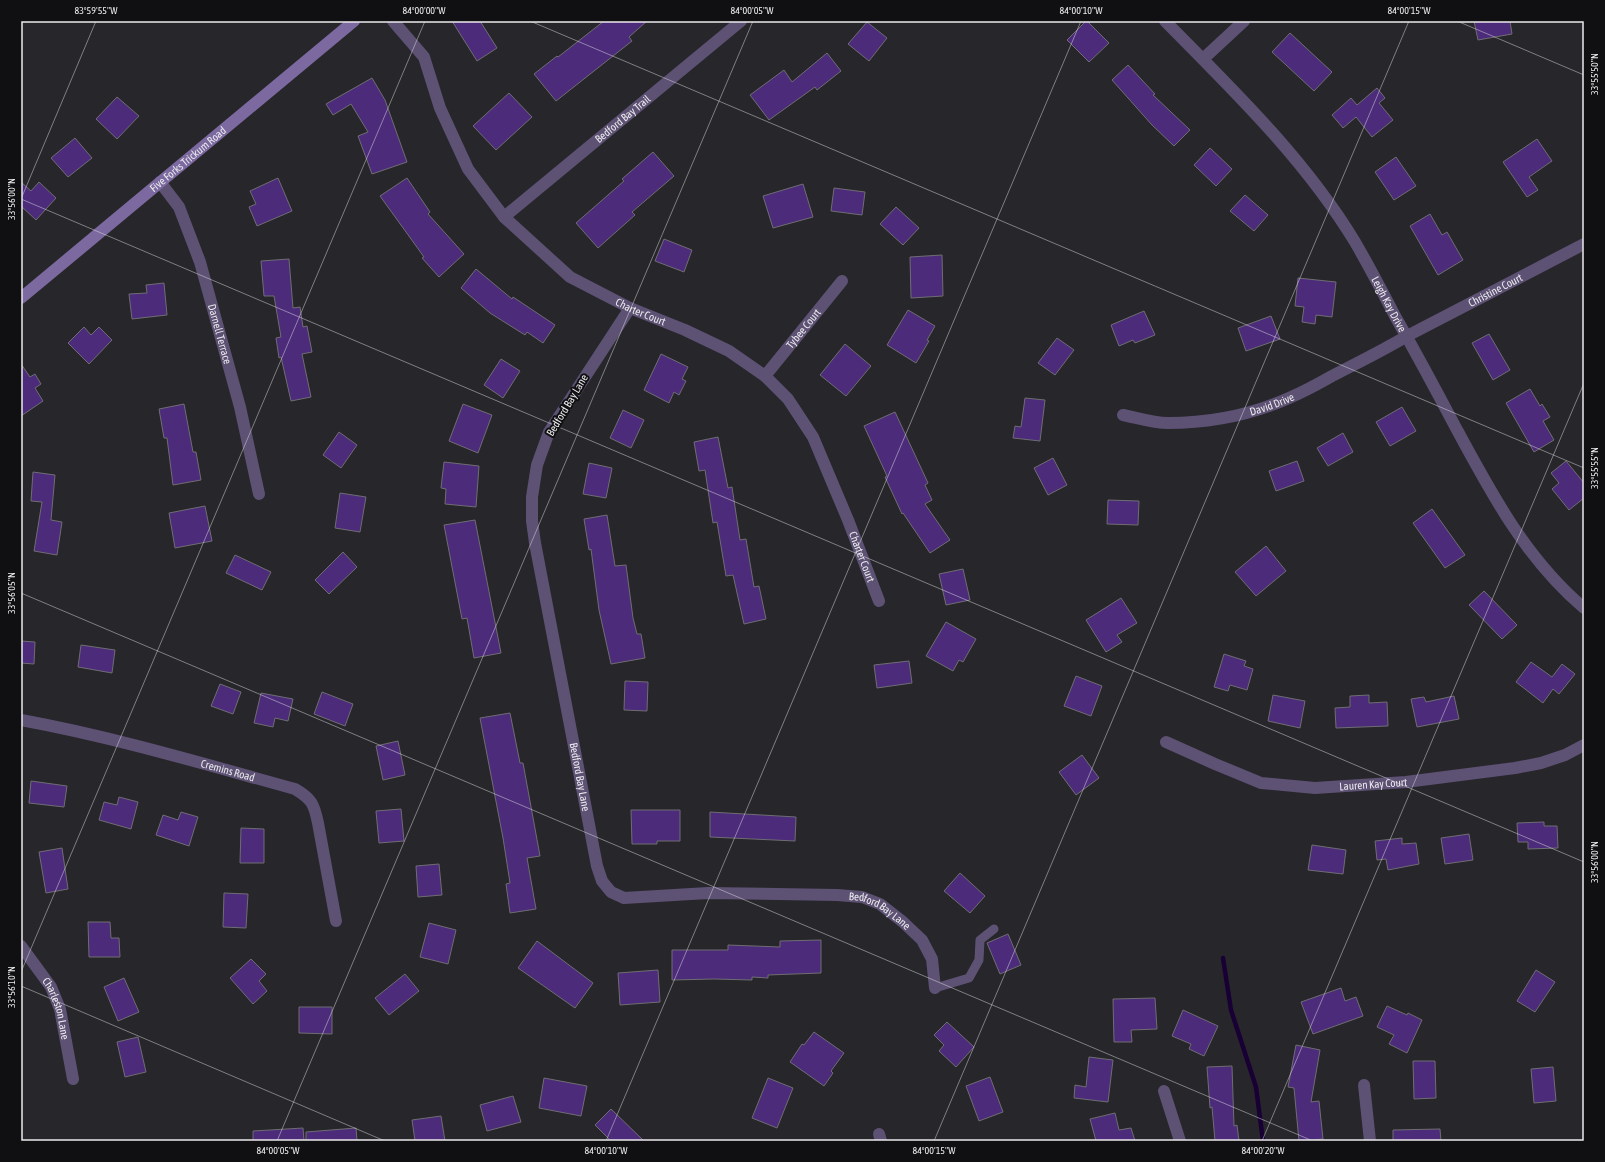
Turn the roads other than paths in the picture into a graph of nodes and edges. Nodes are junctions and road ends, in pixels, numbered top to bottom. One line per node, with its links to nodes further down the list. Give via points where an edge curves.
1 (354, 21): 7 (main road, Five Forks Trickum Road)
2 (393, 21): 8 (street, Charter Court, via 424,57 440,108 468,169)
3 (741, 21): 8 (street, Bedford Bay Trail)
4 (1165, 21): 6 (street, Leigh Kay Drive)
5 (1244, 21): 6 (street)
6 (1203, 59): 13 (street, Leigh Kay Drive, via 1269,129 1327,200 1355,242)
7 (160, 182): 11 (main road, Five Forks Trickum Road); 16 (street, Darnell Terrace, via 179,207 200,262 240,407)
8 (504, 217): 12 (street, Charter Court, via 570,277)
9 (1584, 244): 13 (street, Christine Court)
10 (842, 282): 14 (street, Tybee Court)
11 (21, 298)
12 (630, 308): 14 (street, Charter Court, via 729,351); 25 (street, Bedford Bay Lane, via 549,432 537,465 532,497 535,544 595,858 602,881 611,892 624,898 708,893 862,897 880,904 922,940 932,959)
13 (1407, 336): 15 (street, David Drive, via 1289,398 1258,410 1226,417 1167,423); 18 (street, Leigh Kay Drive, via 1489,489 1518,535 1553,578)
14 (765, 376): 17 (street, Charter Court, via 788,399 813,437)
15 (1123, 415)
16 (259, 494)
17 (878, 601)
18 (1584, 608)
19 (21, 720): 22 (street, Cremins Road, via 124,742 295,789 309,797 318,823)
20 (1166, 742): 21 (street, Lauren Kay Court, via 1262,782 1314,788 1406,782 1515,768 1565,755)
21 (1584, 744)
22 (336, 920)
23 (994, 929): 25 (lane, via 980,940 980,960 968,978)
24 (21, 946): 26 (street, Charleston Lane, via 51,987 60,1009)
25 (935, 988)
26 (73, 1079)
27 (1364, 1085): 30 (street)
28 (1164, 1091): 29 (street)
29 (1180, 1141)
30 (1370, 1141)

